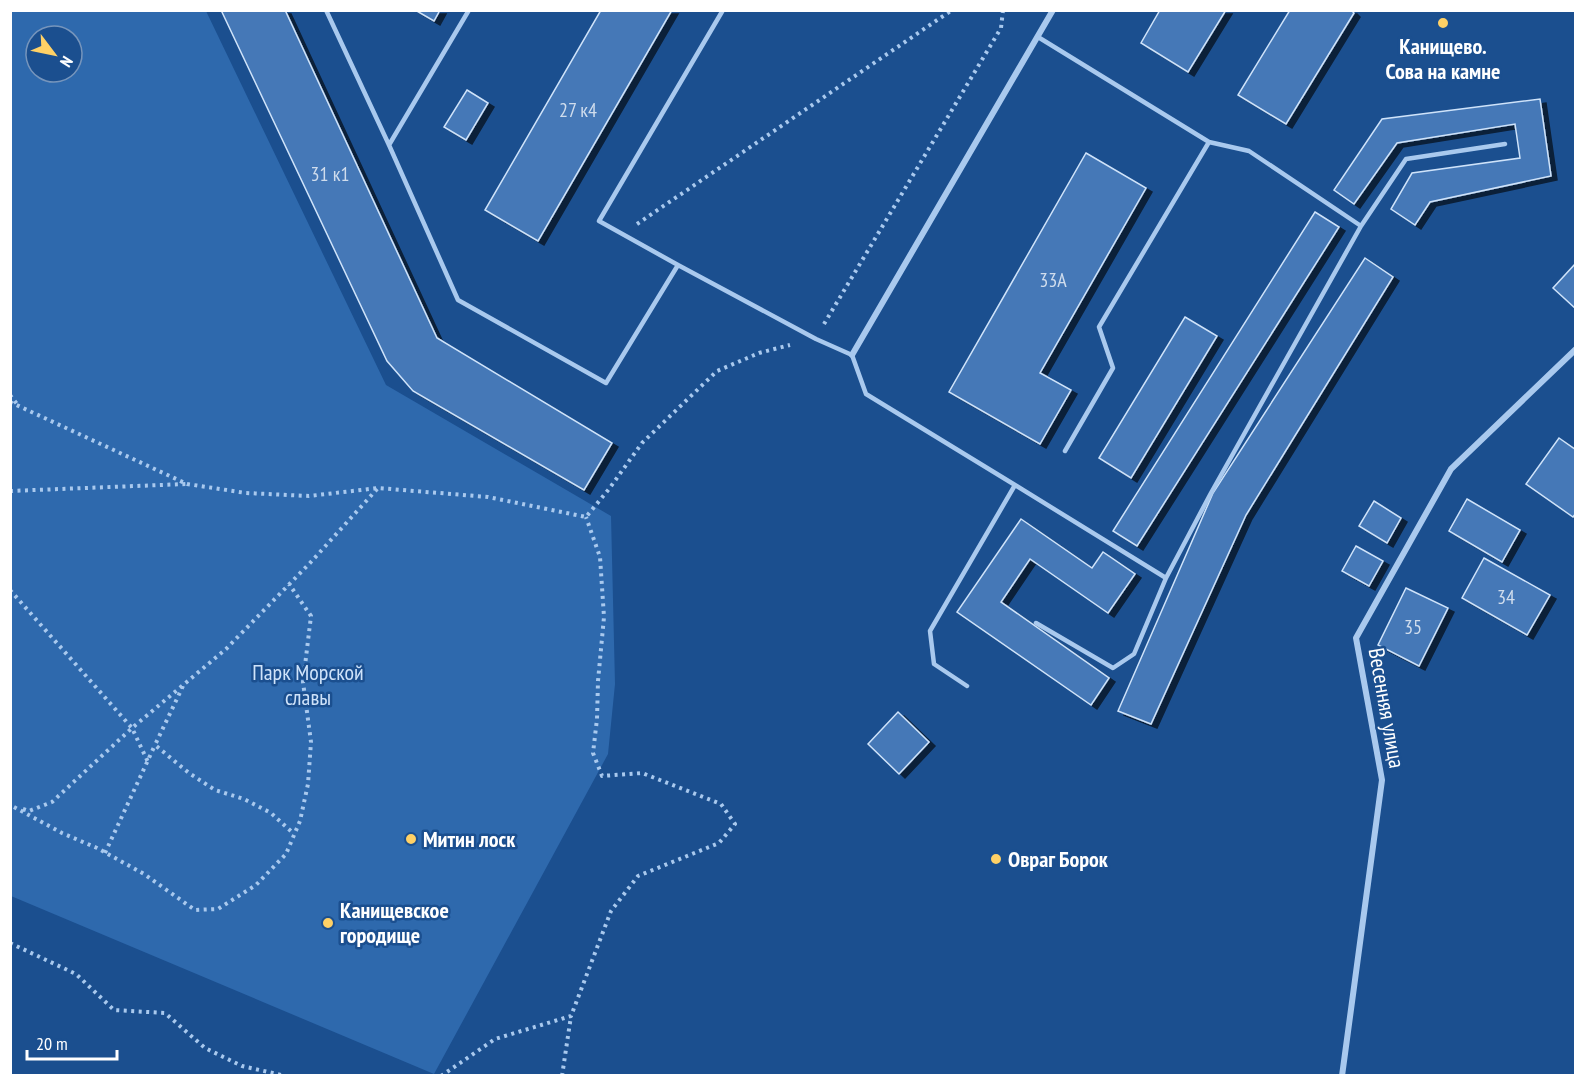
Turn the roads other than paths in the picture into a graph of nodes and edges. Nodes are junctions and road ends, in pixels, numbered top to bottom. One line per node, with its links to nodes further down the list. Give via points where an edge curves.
1 (326, 10): 8 (lane)
2 (469, 10): 8 (lane)
3 (723, 10): 10 (lane, via 599,221)
4 (1053, 10): 5 (street)
5 (1038, 37): 6 (lane); 12 (street)
6 (1209, 142): 9 (lane, via 1249,151); 13 (lane, via 1099,327 1113,368)
7 (1505, 144): 9 (lane, via 1406,159)
8 (389, 145): 10 (lane, via 458,300 606,383)
9 (1361, 226): 15 (lane)
10 (678, 265): 12 (lane)
11 (1575, 349): 18 (street, Весенняя улица, via 1451,469 1356,638 1382,780)
12 (852, 355): 14 (lane, via 866,394)
13 (1065, 451)
14 (1015, 485): 15 (lane); 17 (lane, via 930,631 934,664)
15 (1166, 578): 16 (lane, via 1134,654 1113,668)
16 (1036, 623)
17 (967, 686)
18 (1342, 1076)

